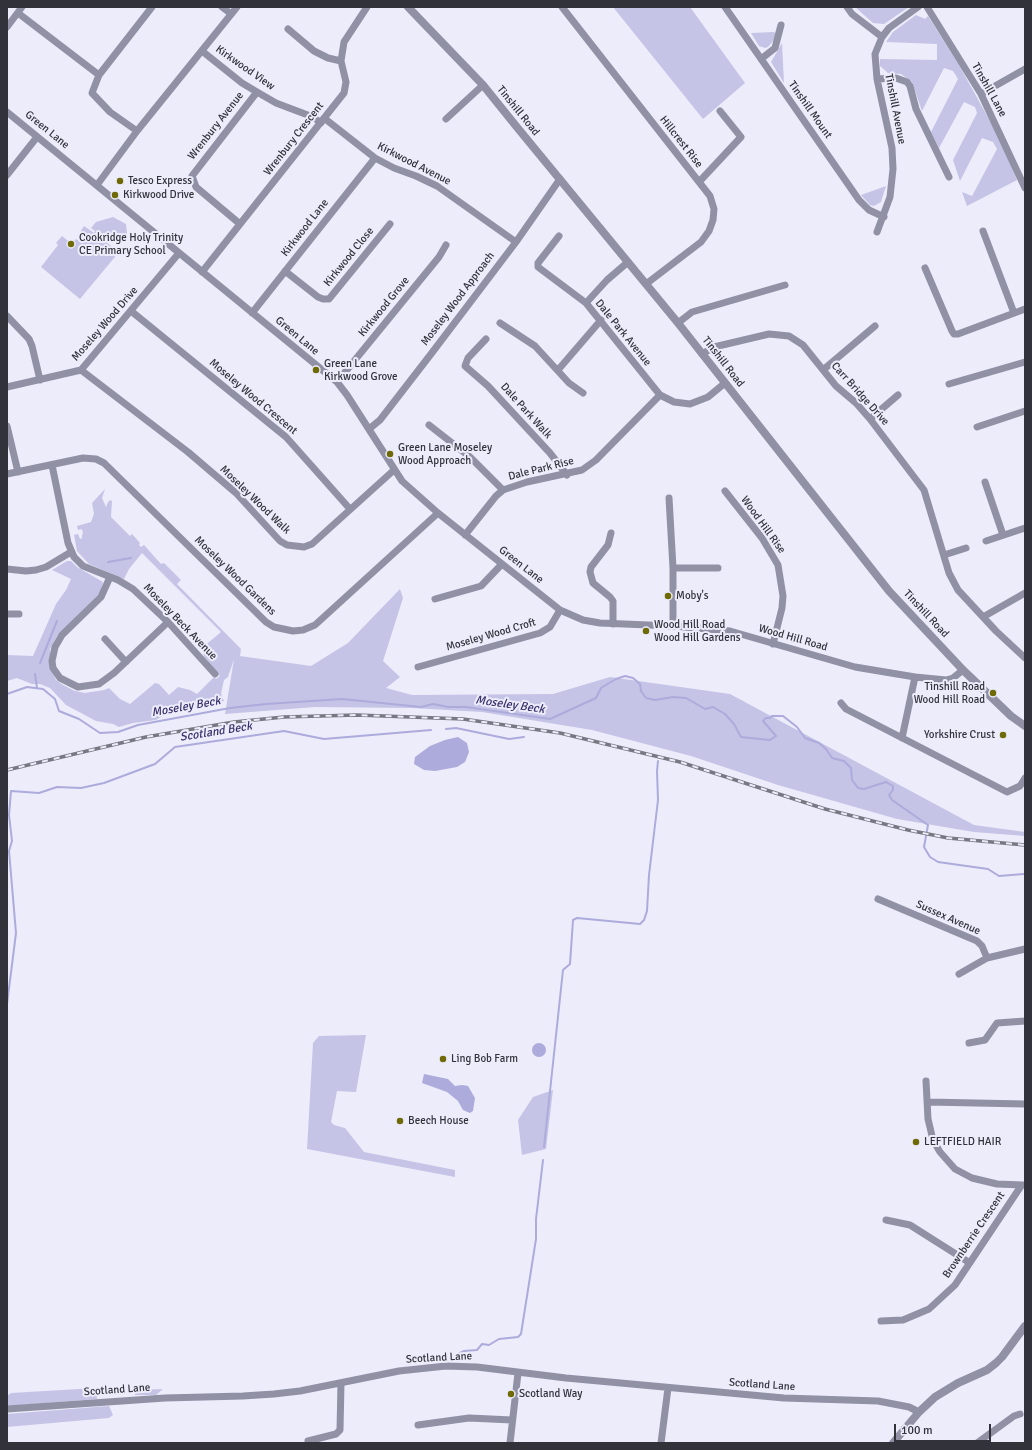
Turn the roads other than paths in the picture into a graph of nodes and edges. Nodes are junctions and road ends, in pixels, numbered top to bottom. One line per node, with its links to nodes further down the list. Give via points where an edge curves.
1 (152, 7): 21 (street)
2 (222, 7): 12 (street)
3 (236, 7): 12 (street)
4 (368, 7): 19 (street, Wrenbury Crescent, via 344,42)
5 (408, 7): 23 (street, Tinshill Road)
6 (562, 7): 36 (street, Hillcrest Rise)
7 (725, 7): 18 (street, Tinshill Mount)
8 (847, 7): 16 (street, via 852,14)
9 (918, 7): 16 (street, Tinshill Avenue, via 891,26)
10 (927, 7): 25 (street, Tinshill Lane)
11 (20, 10): 14 (street); 21 (street)
12 (230, 13): 17 (street)
13 (781, 25): 18 (street, via 775,48)
14 (7, 27)
15 (288, 29): 19 (street, via 314,51 328,58)
16 (882, 37): 22 (street, Tinshill Avenue, via 875,58)
17 (202, 51): 24 (street, Kirkwood View); 30 (street)
18 (761, 59): 39 (street, Tinshill Mount, via 863,205 874,214)
19 (341, 60): 29 (street, Wrenbury Crescent, via 346,88)
20 (1025, 69): 25 (street)
21 (99, 75): 30 (street, via 92,93 110,112)
22 (877, 79): 34 (street, via 896,78 910,86 916,109); 39 (street, Tinshill Avenue, via 893,159 891,189)
23 (483, 86): 28 (street); 35 (street, Tinshill Road)
24 (257, 92): 29 (street, Kirkwood View, via 276,103); 40 (street, Wrenbury Avenue, via 192,176 196,187)
25 (981, 94): 38 (street, Tinshill Lane)
26 (720, 111): 36 (street, via 741,137)
27 (7, 112): 31 (street, Green Lane)
28 (446, 119)
29 (323, 121): 32 (street, Kirkwood Avenue); 40 (street, Wrenbury Crescent)
30 (137, 131): 37 (street)
31 (37, 137): 33 (street); 37 (street, Green Lane)
32 (374, 158): 45 (street, Kirkwood Avenue, via 437,186); 50 (street, Kirkwood Lane)
33 (7, 175)
34 (949, 177)
35 (560, 179): 45 (street, Moseley Wood Approach); 48 (street, Tinshill Road)
36 (699, 182): 52 (street, Hillcrest Rise, via 710,196 714,209 709,231 701,242)
37 (97, 184): 47 (street, Green Lane)
38 (1025, 188)
39 (884, 216): 43 (street, Tinshill Avenue)
40 (240, 224): 51 (street, Wrenbury Crescent)
41 (390, 224): 50 (street, Kirkwood Close, via 329,299 318,297)
42 (983, 231): 57 (street)
43 (877, 232)
44 (559, 236): 54 (street, Dale Park Avenue, via 538,263 538,267)
45 (516, 242): 83 (street, Moseley Wood Approach, via 380,420)
46 (446, 245): 71 (street, Kirkwood Grove)
47 (179, 253): 51 (street, Green Lane); 56 (street, Moseley Wood Drive)
48 (628, 262): 52 (street, Tinshill Road); 54 (street)
49 (925, 268): 57 (street, via 954,334)
50 (285, 271): 58 (street, Kirkwood Lane)
51 (202, 272): 58 (street, Green Lane)
52 (646, 284): 61 (street, Tinshill Road)
53 (785, 285): 61 (street, via 692,312)
54 (586, 303): 60 (street, Dale Park Avenue)
55 (1025, 309): 57 (street)
56 (131, 311): 67 (street, Moseley Wood Drive); 93 (street, Moseley Wood Crescent, via 286,437)
57 (1014, 312)
58 (252, 313): 71 (street, Green Lane)
59 (7, 316): 70 (street, via 29,339)
60 (600, 320): 68 (street); 76 (street, Dale Park Avenue)
61 (678, 322): 65 (street, Tinshill Road)
62 (500, 323): 68 (street, via 535,346)
63 (875, 326): 69 (street)
64 (486, 339): 88 (street, Dale Park Walk, via 464,366 488,386)
65 (702, 354): 69 (street, Carr Bridge Drive, via 714,347 769,334 782,334 796,339 803,345); 72 (street, Tinshill Road)
66 (1025, 362): 73 (street)
67 (81, 370): 70 (street, Moseley Wood Drive); 93 (street, Moseley Wood Walk, via 188,452 236,493 280,541 287,545 304,547 312,544)
68 (558, 370): 75 (street, via 569,383)
69 (823, 370): 79 (street, Carr Bridge Drive)
70 (40, 380): 74 (street, Moseley Wood Drive)
71 (337, 382): 83 (street, Green Lane)
72 (725, 383): 76 (street, Dale Park Avenue, via 708,397 690,404 674,402); 122 (street, Tinshill Road, via 889,591)
73 (949, 384)
74 (7, 387)
75 (583, 393)
76 (660, 395): 88 (street, Dale Park Rise, via 596,460 582,470)
77 (898, 395): 79 (street)
78 (1025, 411): 82 (street)
79 (870, 419): 102 (street, Carr Bridge Drive, via 924,490)
80 (429, 425): 90 (street, via 470,456)
81 (7, 426): 86 (street)
82 (977, 427)
83 (369, 429): 85 (street, Green Lane)
84 (52, 464): 86 (street, Moseley Wood Gardens); 94 (street, Moseley Wood Gardens, via 90,458 104,463 266,622 274,627 293,631 315,625); 101 (street, Moseley Beck Avenue)
85 (394, 470): 93 (street, Moseley Wood Walk); 94 (street, Green Lane, via 407,486)
86 (18, 472): 87 (street, Moseley Wood Gardens)
87 (7, 474)
88 (567, 474): 90 (street, Dale Park Rise)
89 (985, 482): 98 (street, via 992,494)
90 (503, 490): 97 (street, Dale Park Rise)
91 (725, 491): 118 (street, Wood Hill Rise, via 762,538 778,565 783,596)
92 (669, 498): 104 (street)
93 (350, 509)
94 (438, 513): 97 (street, Green Lane)
95 (1025, 528): 98 (street)
96 (611, 533): 115 (street, via 608,545 590,572 593,582 612,601)
97 (465, 534): 103 (street, Green Lane)
98 (1003, 535): 99 (street)
99 (986, 541)
100 (966, 548): 102 (street)
101 (71, 552): 106 (street, via 36,570); 107 (street, Moseley Beck Avenue, via 83,566)
102 (944, 555): 113 (street, Carr Bridge Drive, via 953,583)
103 (502, 564): 109 (street, via 477,588); 110 (street, Green Lane)
104 (673, 568): 105 (street); 116 (street)
105 (718, 568)
106 (7, 569)
107 (110, 577): 114 (street, Moseley Beck Avenue, via 132,589); 120 (street, via 102,597 58,641 52,654 52,662 60,678 85,687 105,681)
108 (1025, 593): 113 (street)
109 (436, 599)
110 (560, 610): 115 (street, Green Lane, via 583,620); 121 (street, Moseley Wood Croft, via 550,627 540,633)
111 (7, 614): 112 (street)
112 (20, 614)
113 (982, 617): 119 (street, Carr Bridge Drive)
114 (168, 622): 120 (street); 123 (street, Moseley Beck Avenue)
115 (613, 624): 116 (street, Wood Hill Road)
116 (673, 626): 118 (street, Wood Hill Road, via 721,630)
117 (105, 639): 120 (street)
118 (773, 644): 124 (street, Wood Hill Road, via 855,667)
119 (1025, 658)
120 (126, 662)
121 (418, 667)
122 (963, 670): 124 (street, Wood Hill Road, via 946,680); 126 (street, Tinshill Road)
123 (215, 674)
124 (915, 677): 127 (street)
125 (841, 703): 127 (street, via 846,709)
126 (1025, 726)
127 (902, 738): 128 (street, via 1007,792 1020,786)
128 (1025, 778)
129 (878, 899): 131 (street, Sussex Avenue, via 977,941)
130 (1025, 949): 131 (street)
131 (987, 958): 132 (street)
132 (959, 974)
133 (1025, 1021): 134 (street, via 997,1023 985,1040)
134 (969, 1042)
135 (926, 1081): 136 (street)
136 (928, 1102): 137 (street); 138 (street, via 928,1119 933,1140 955,1169 972,1178 997,1184)
137 (1025, 1104)
138 (1023, 1185): 140 (street, Brownberrie Crescent)
139 (886, 1220): 140 (street, via 910,1225)
140 (970, 1262): 141 (street, Brownberrie Crescent, via 955,1285 929,1309 903,1320)
141 (881, 1321)
142 (1025, 1326): 147 (street, via 1002,1357 987,1370 935,1397)
143 (518, 1373): 144 (street, Scotland Lane, via 478,1367 446,1366 399,1371); 145 (street, Scotland Lane); 149 (street)
144 (340, 1383): 146 (street, Scotland Lane, via 300,1391 243,1396 165,1398); 151 (street, via 340,1430 336,1434)
145 (668, 1388): 147 (street, Scotland Lane, via 784,1398 878,1402 909,1407); 153 (street)
146 (7, 1409)
147 (918, 1412): 154 (street)
148 (1020, 1414): 155 (street)
149 (512, 1420): 150 (street, via 469,1418); 152 (street)
150 (418, 1425)
151 (308, 1441)
152 (510, 1443)
153 (661, 1443)
154 (893, 1443)
155 (977, 1443)

